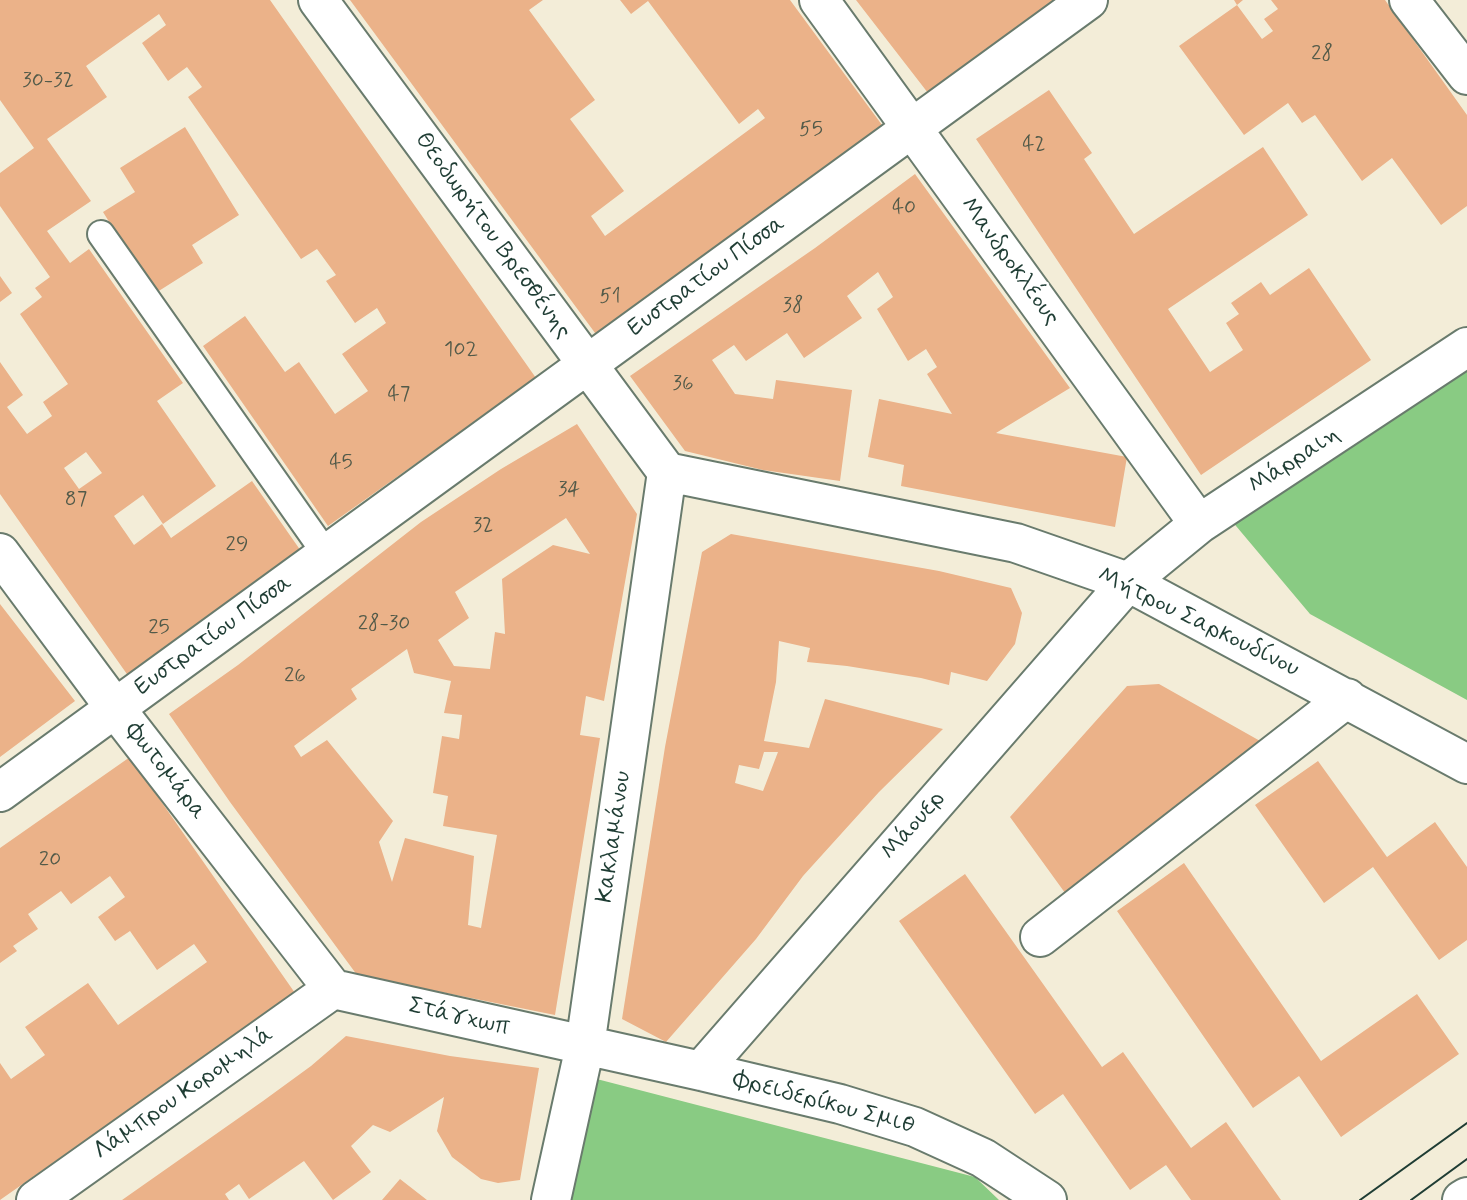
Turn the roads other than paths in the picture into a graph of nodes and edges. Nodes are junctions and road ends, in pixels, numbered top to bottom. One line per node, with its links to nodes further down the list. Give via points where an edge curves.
1 (318, 0): 9 (street, Θεοδωρήτου Βρεσθένης)
2 (819, 0): 6 (street, Μανδροκλέους)
3 (1087, 0): 6 (street, Ευστρατίου Πίσσα)
4 (1409, 0): 5 (street)
5 (1467, 75)
6 (912, 128): 9 (street, Ευστρατίου Πίσσα); 11 (street, Μανδροκλέους)
7 (101, 234): 13 (lane)
8 (1467, 347): 11 (street, Μάρραιη)
9 (587, 365): 10 (street, Θεοδωρήτου Βρεσθένης); 13 (street, Ευστρατίου Πίσσα)
10 (667, 472): 14 (street, Μήτρου Σαρκουδίνου, via 1016,543); 21 (street, Κακλαμάνου)
11 (1199, 524): 14 (street, Μάρραιη)
12 (0, 553): 16 (street, Φωτομάρα)
13 (326, 554): 16 (street, Ευστρατίου Πίσσα)
14 (1128, 582): 15 (street, Μήτρου Σαρκουδίνου); 22 (street, Μάουερ)
15 (1347, 698): 17 (street, Μήτρου Σαρκουδίνου); 19 (street)
16 (115, 708): 18 (street, Ευστρατίου Πίσσα); 20 (street, Φωτομάρα)
17 (1467, 764)
18 (0, 792)
19 (1040, 937)
20 (333, 989): 21 (street, Στάγχωπ); 24 (street, Λάμπρου Κορομηλά)
21 (585, 1046): 22 (street, Φρειδερίκου Σμιθ); 25 (street, Κακλαμάνου)
22 (701, 1071): 26 (street, Φρειδερίκου Σμιθ, via 915,1127 983,1158)
23 (1467, 1196): 27 (street)
24 (36, 1200)
25 (551, 1200)
26 (1047, 1200)
27 (1462, 1200)

